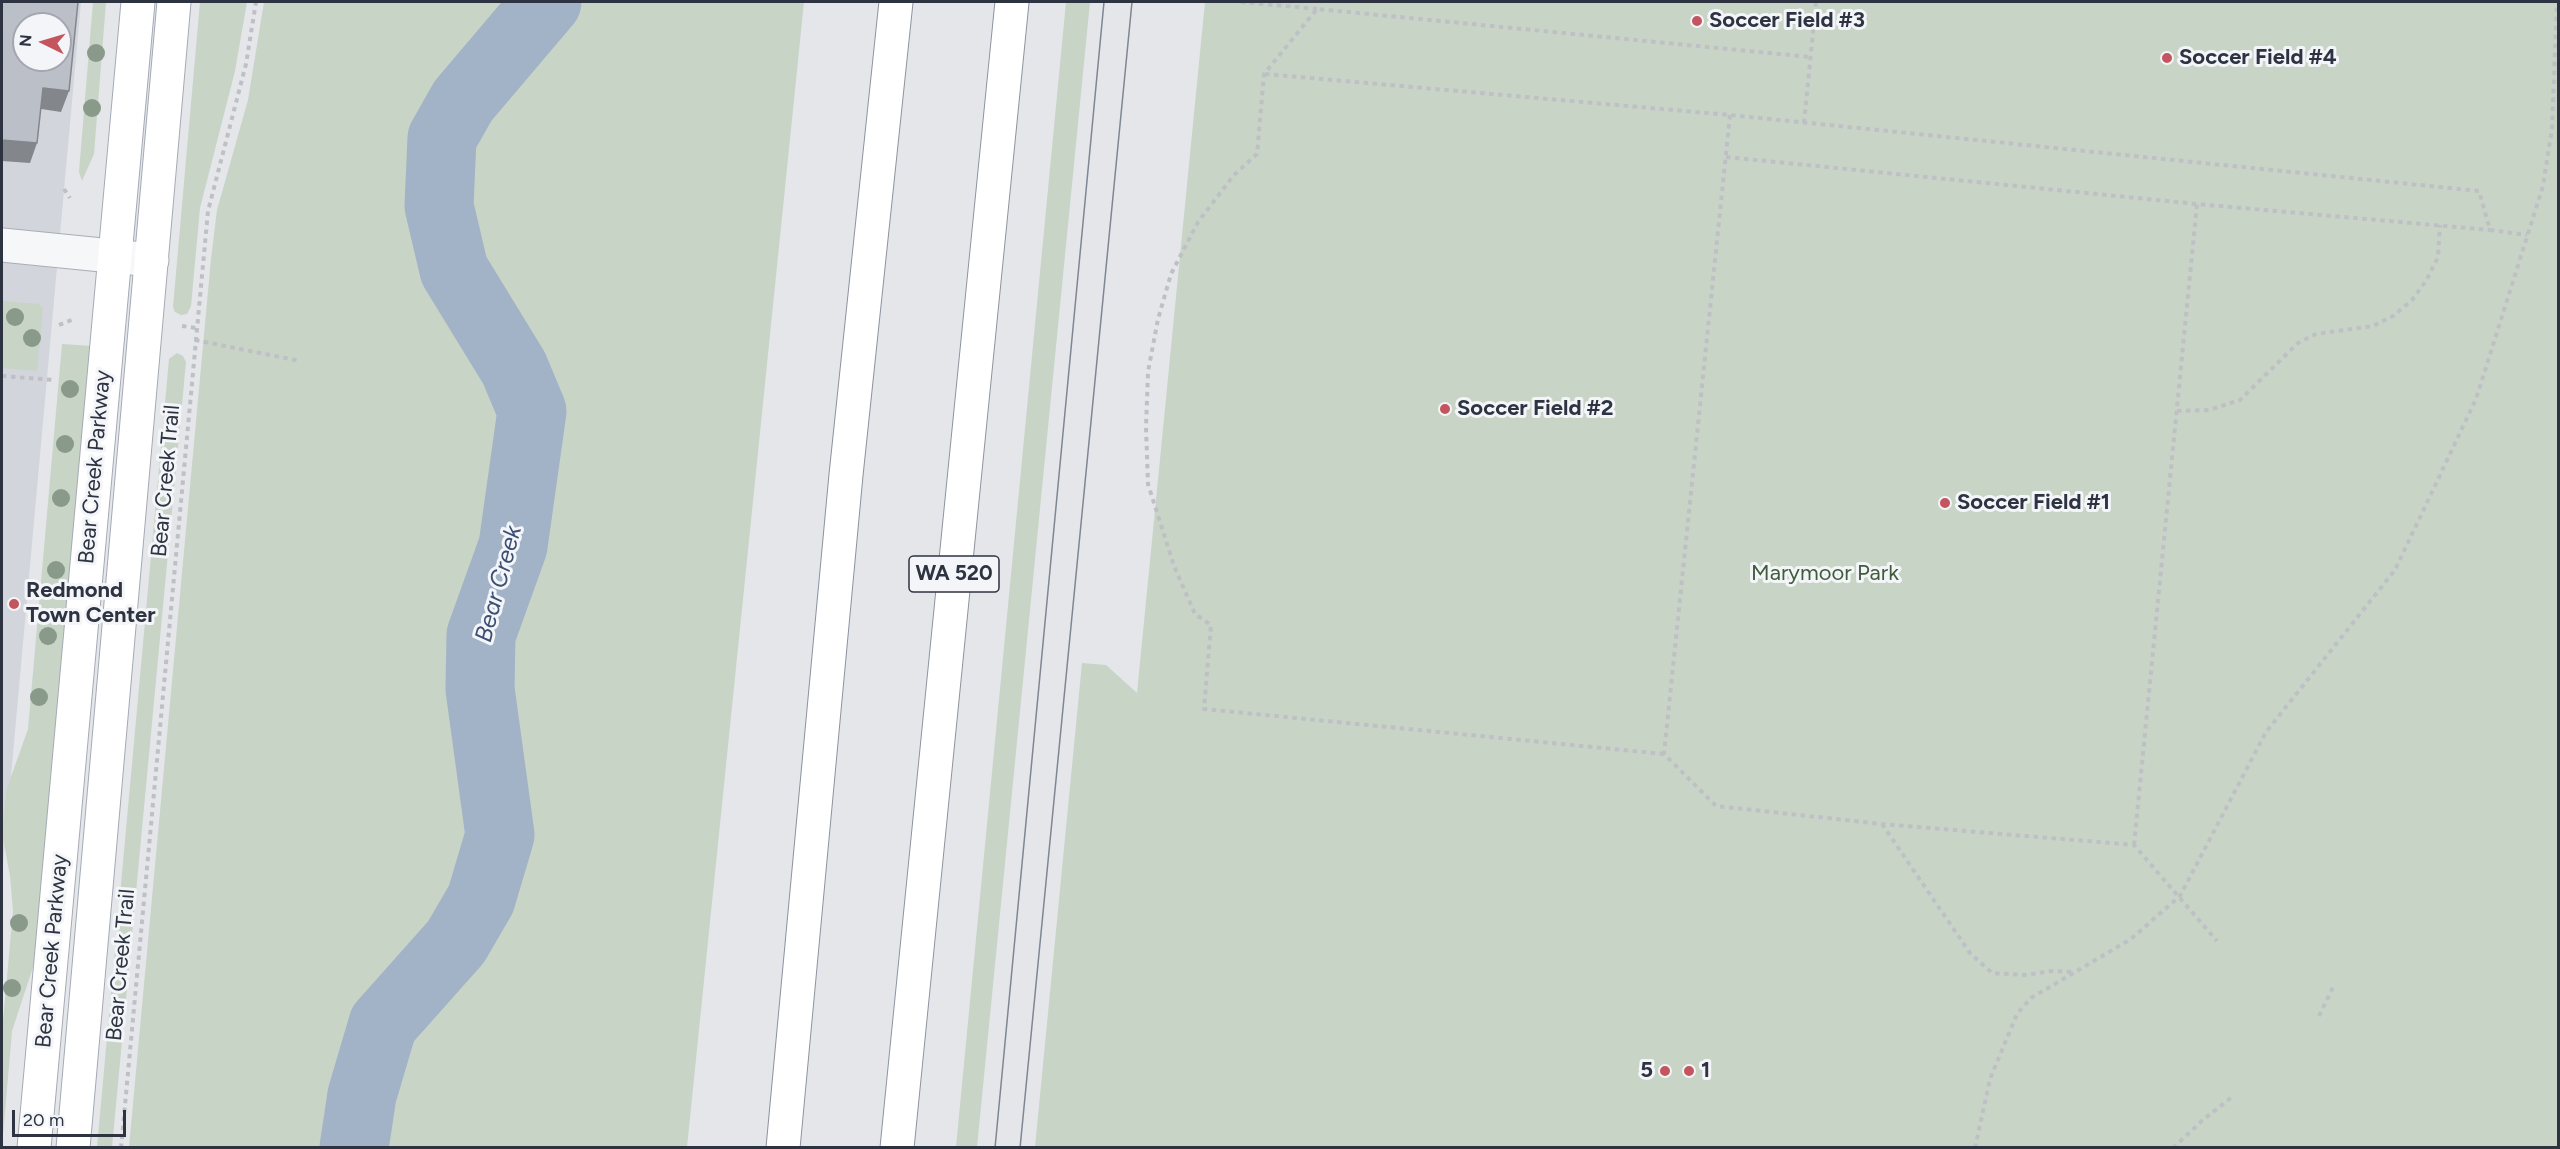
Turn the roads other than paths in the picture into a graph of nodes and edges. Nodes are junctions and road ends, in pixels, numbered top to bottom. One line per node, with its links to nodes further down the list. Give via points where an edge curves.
1 (138, 2): 6 (main road, Bear Creek Parkway)
2 (174, 2): 7 (main road, Bear Creek Parkway)
3 (896, 2): 10 (main road, via 844,487)
4 (1012, 2): 11 (main road, WA 520)
5 (2, 245): 6 (street)
6 (114, 256): 7 (street); 8 (main road, Bear Creek Parkway)
7 (152, 260): 9 (main road, Bear Creek Parkway)
8 (34, 1148)
9 (73, 1148)
10 (783, 1148)
11 (897, 1148)

